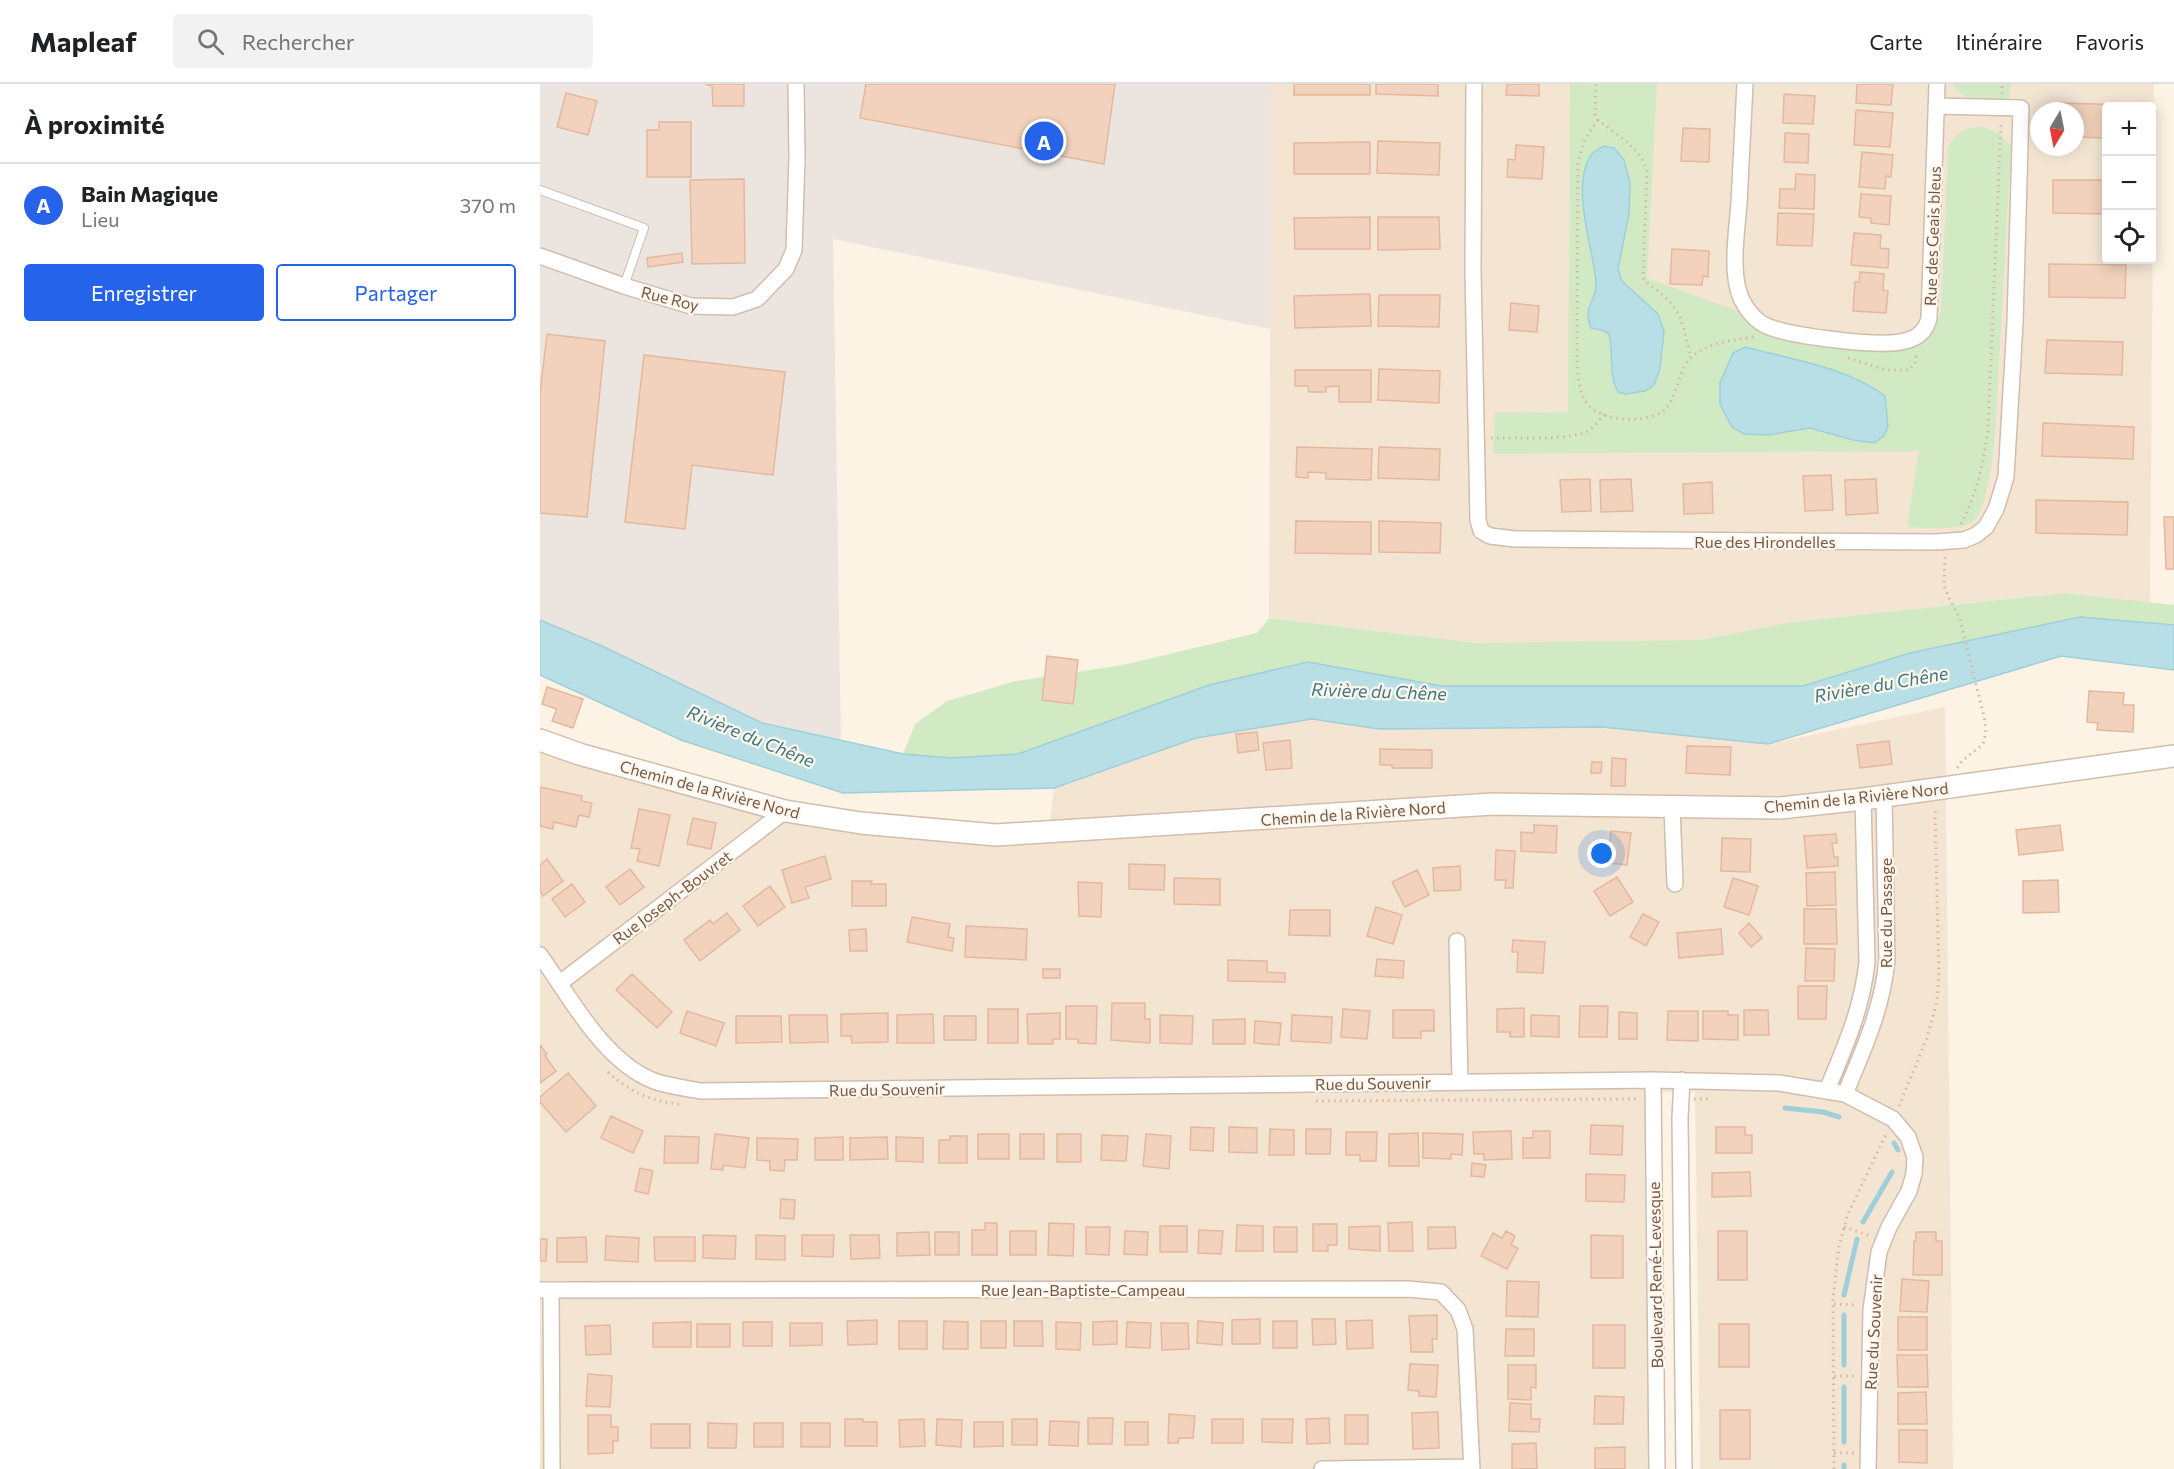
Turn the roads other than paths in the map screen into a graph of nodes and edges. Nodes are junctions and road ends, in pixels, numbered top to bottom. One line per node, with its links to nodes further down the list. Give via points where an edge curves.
1 (795, 84): 8 (street, Rue Roy, via 794,250 786,269 757,299 733,307 691,306)
2 (1474, 84): 5 (street, Rue des Hirondelles, via 1478,520 1481,531 1490,536 1527,539 1952,542 1976,535 1986,527 2006,477 2021,108)
3 (1745, 84): 5 (street, Rue des Geais bleus, via 1736,269 1743,302 1767,326 1828,338 1895,343 1906,341 1927,327)
4 (1937, 84): 5 (street, Rue des Geais bleus)
5 (1936, 106)
6 (540, 190): 8 (lane, via 644,228)
7 (540, 256): 8 (street, Rue Roy)
8 (624, 286)
9 (540, 740): 14 (street, Chemin de la Rivière Nord)
10 (2174, 756): 11 (street, Chemin de la Rivière Nord)
11 (1884, 796): 12 (street, Chemin de la Rivière Nord); 23 (street, Rue du Passage, via 1885,984 1876,1019)
12 (1863, 800): 13 (street, Chemin de la Rivière Nord, via 1780,808); 22 (street, Rue du Passage, via 1867,962 1856,1021)
13 (1672, 807): 14 (street, Chemin de la Rivière Nord, via 1493,804 996,835 861,823); 15 (street)
14 (785, 811): 18 (street, Rue Joseph-Bouvret)
15 (1675, 884)
16 (1457, 941): 21 (street)
17 (540, 955): 18 (street, Rue du Souvenir)
18 (560, 983): 21 (street, Rue du Souvenir, via 604,1046 629,1068 655,1081 700,1091)
19 (1653, 1080): 20 (street, Rue du Souvenir); 21 (street, Rue du Souvenir); 28 (street, Boulevard René-Levesque)
20 (1682, 1080): 22 (street, Rue du Souvenir, via 1779,1083); 29 (street, Boulevard René-Levesque)
21 (1460, 1082)
22 (1827, 1090): 23 (street, Rue du Souvenir)
23 (1845, 1094): 30 (street, Rue du Souvenir, via 1893,1119 1908,1137 1915,1157 1909,1191 1879,1252 1871,1306)
24 (546, 1290): 25 (street, Rue Jean-Baptiste-Campeau, via 1442,1292 1458,1310 1465,1329); 26 (street)
25 (1472, 1468): 27 (street)
26 (552, 1469)
27 (1322, 1469)
28 (1657, 1469)
29 (1684, 1469)
30 (1868, 1469)

